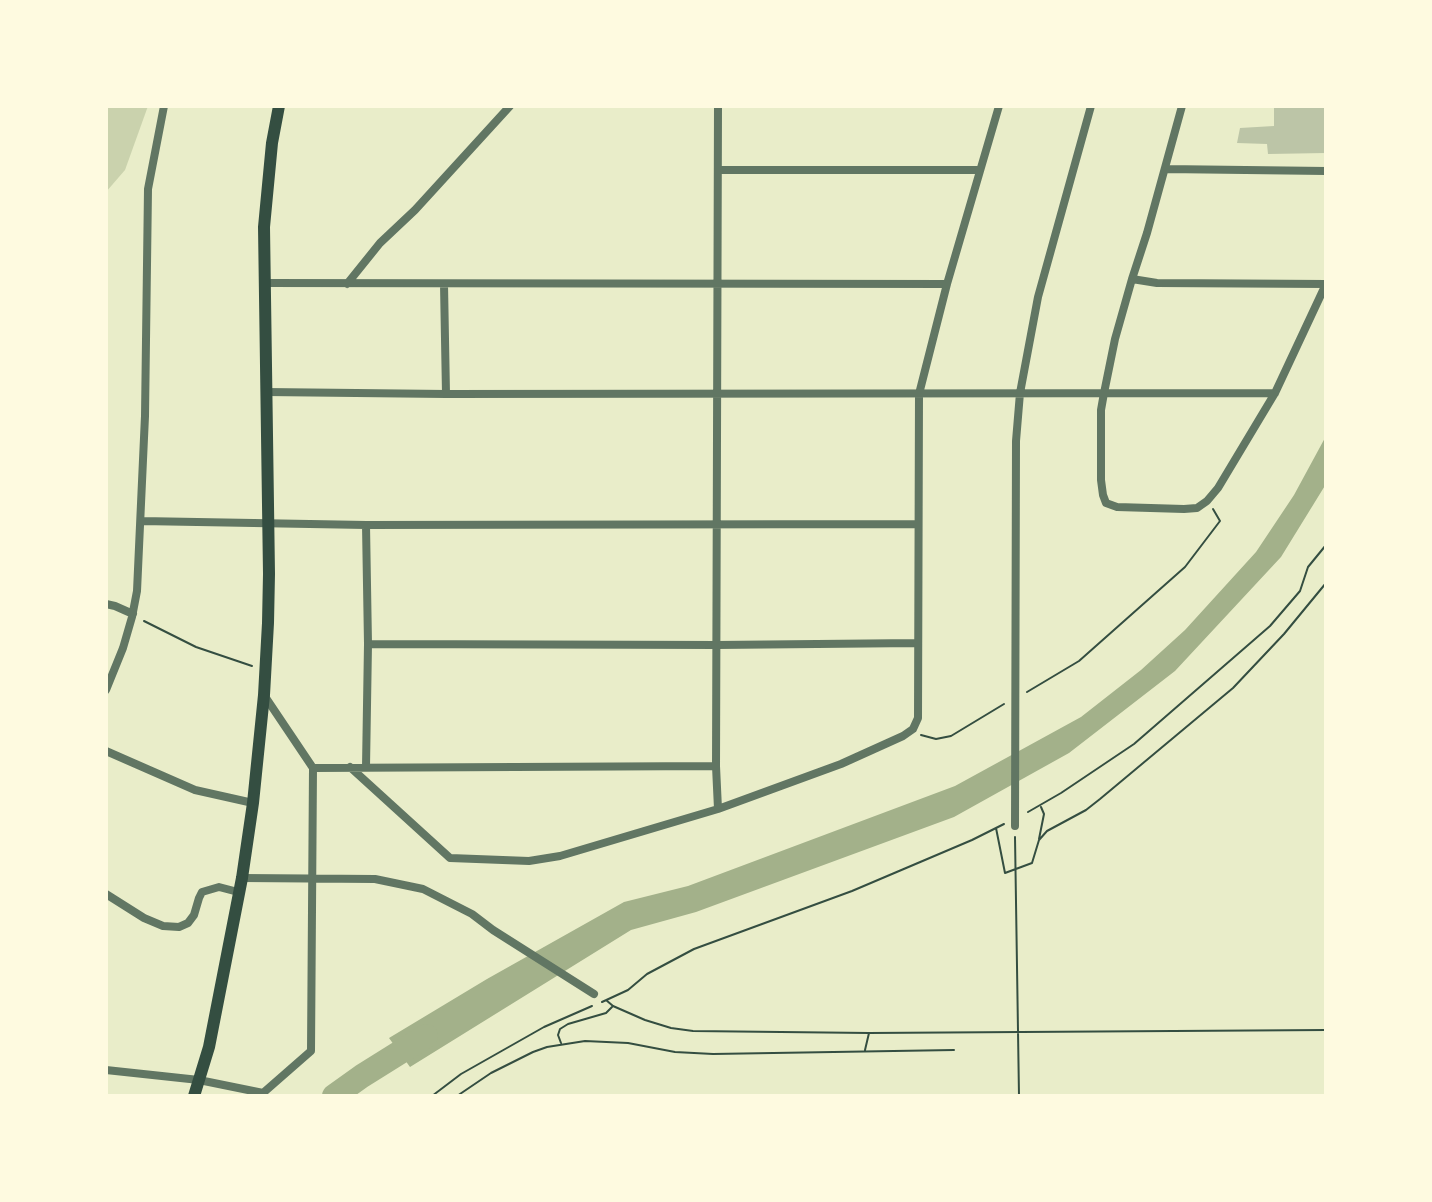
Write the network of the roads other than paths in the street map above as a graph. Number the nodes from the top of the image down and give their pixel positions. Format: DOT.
graph roads {
  1 [pos="164,106"];
  2 [pos="279,106"];
  3 [pos="510,106"];
  4 [pos="718,106"];
  5 [pos="999,106"];
  6 [pos="1091,106"];
  7 [pos="1182,106"];
  8 [pos="1165,169"];
  9 [pos="719,170"];
  10 [pos="980,170"];
  11 [pos="1326,171"];
  12 [pos="1132,279"];
  13 [pos="265,283"];
  14 [pos="717,283"];
  15 [pos="347,284"];
  16 [pos="444,284"];
  17 [pos="947,284"];
  18 [pos="1326,284"];
  19 [pos="266,392"];
  20 [pos="717,392"];
  21 [pos="1020,393"];
  22 [pos="1104,393"];
  23 [pos="1275,393"];
  24 [pos="446,394"];
  25 [pos="919,394"];
  26 [pos="141,521"];
  27 [pos="717,523"];
  28 [pos="268,524"];
  29 [pos="918,524"];
  30 [pos="366,525"];
  31 [pos="106,604"];
  32 [pos="133,614"];
  33 [pos="917,643"];
  34 [pos="368,644"];
  35 [pos="717,645"];
  36 [pos="106,690"];
  37 [pos="264,695"];
  38 [pos="106,751"];
  39 [pos="716,766"];
  40 [pos="350,767"];
  41 [pos="366,767"];
  42 [pos="313,768"];
  43 [pos="253,803"];
  44 [pos="718,809"];
  45 [pos="1012,824"];
  46 [pos="242,878"];
  47 [pos="313,879"];
  48 [pos="238,892"];
  49 [pos="106,894"];
  50 [pos="594,994"];
  51 [pos="106,1070"];
  52 [pos="199,1080"];
  53 [pos="194,1096"];
  1 -- 26 [label="street"];
  2 -- 13 [label="main road"];
  3 -- 15 [label="street"];
  4 -- 9 [label="street"];
  5 -- 10 [label="street"];
  6 -- 21 [label="street"];
  7 -- 8 [label="street"];
  8 -- 11 [label="street"];
  8 -- 12 [label="street"];
  9 -- 10 [label="street"];
  9 -- 14 [label="street"];
  10 -- 17 [label="street"];
  12 -- 18 [label="street"];
  12 -- 22 [label="street"];
  13 -- 15 [label="street"];
  13 -- 19 [label="main road"];
  14 -- 16 [label="street"];
  14 -- 17 [label="street"];
  14 -- 20 [label="street"];
  15 -- 16 [label="street"];
  16 -- 24 [label="street"];
  17 -- 25 [label="street"];
  18 -- 23 [label="street"];
  19 -- 24 [label="street"];
  19 -- 28 [label="main road"];
  20 -- 24 [label="street"];
  20 -- 25 [label="street"];
  20 -- 27 [label="street"];
  21 -- 22 [label="street"];
  21 -- 25 [label="street"];
  21 -- 45 [label="street"];
  22 -- 23 [label="street"];
  22 -- 23 [label="street"];
  25 -- 29 [label="street"];
  26 -- 28 [label="street"];
  26 -- 32 [label="street"];
  27 -- 29 [label="street"];
  27 -- 30 [label="street"];
  27 -- 35 [label="street"];
  28 -- 30 [label="street"];
  28 -- 37 [label="main road"];
  29 -- 33 [label="street"];
  30 -- 34 [label="street"];
  31 -- 32 [label="street"];
  32 -- 36 [label="street"];
  33 -- 35 [label="street"];
  33 -- 44 [label="street"];
  34 -- 35 [label="street"];
  34 -- 41 [label="street"];
  35 -- 39 [label="street"];
  37 -- 42 [label="street"];
  37 -- 43 [label="main road"];
  38 -- 43 [label="street"];
  39 -- 41 [label="street"];
  39 -- 44 [label="street"];
  40 -- 41 [label="street"];
  40 -- 42 [label="street"];
  40 -- 44 [label="street"];
  42 -- 47 [label="street"];
  43 -- 46 [label="main road"];
  46 -- 47 [label="street"];
  46 -- 48 [label="main road"];
  47 -- 50 [label="street"];
  47 -- 52 [label="street"];
  48 -- 49 [label="street"];
  48 -- 52 [label="main road"];
  51 -- 52 [label="street"];
  52 -- 53 [label="main road"];
}
